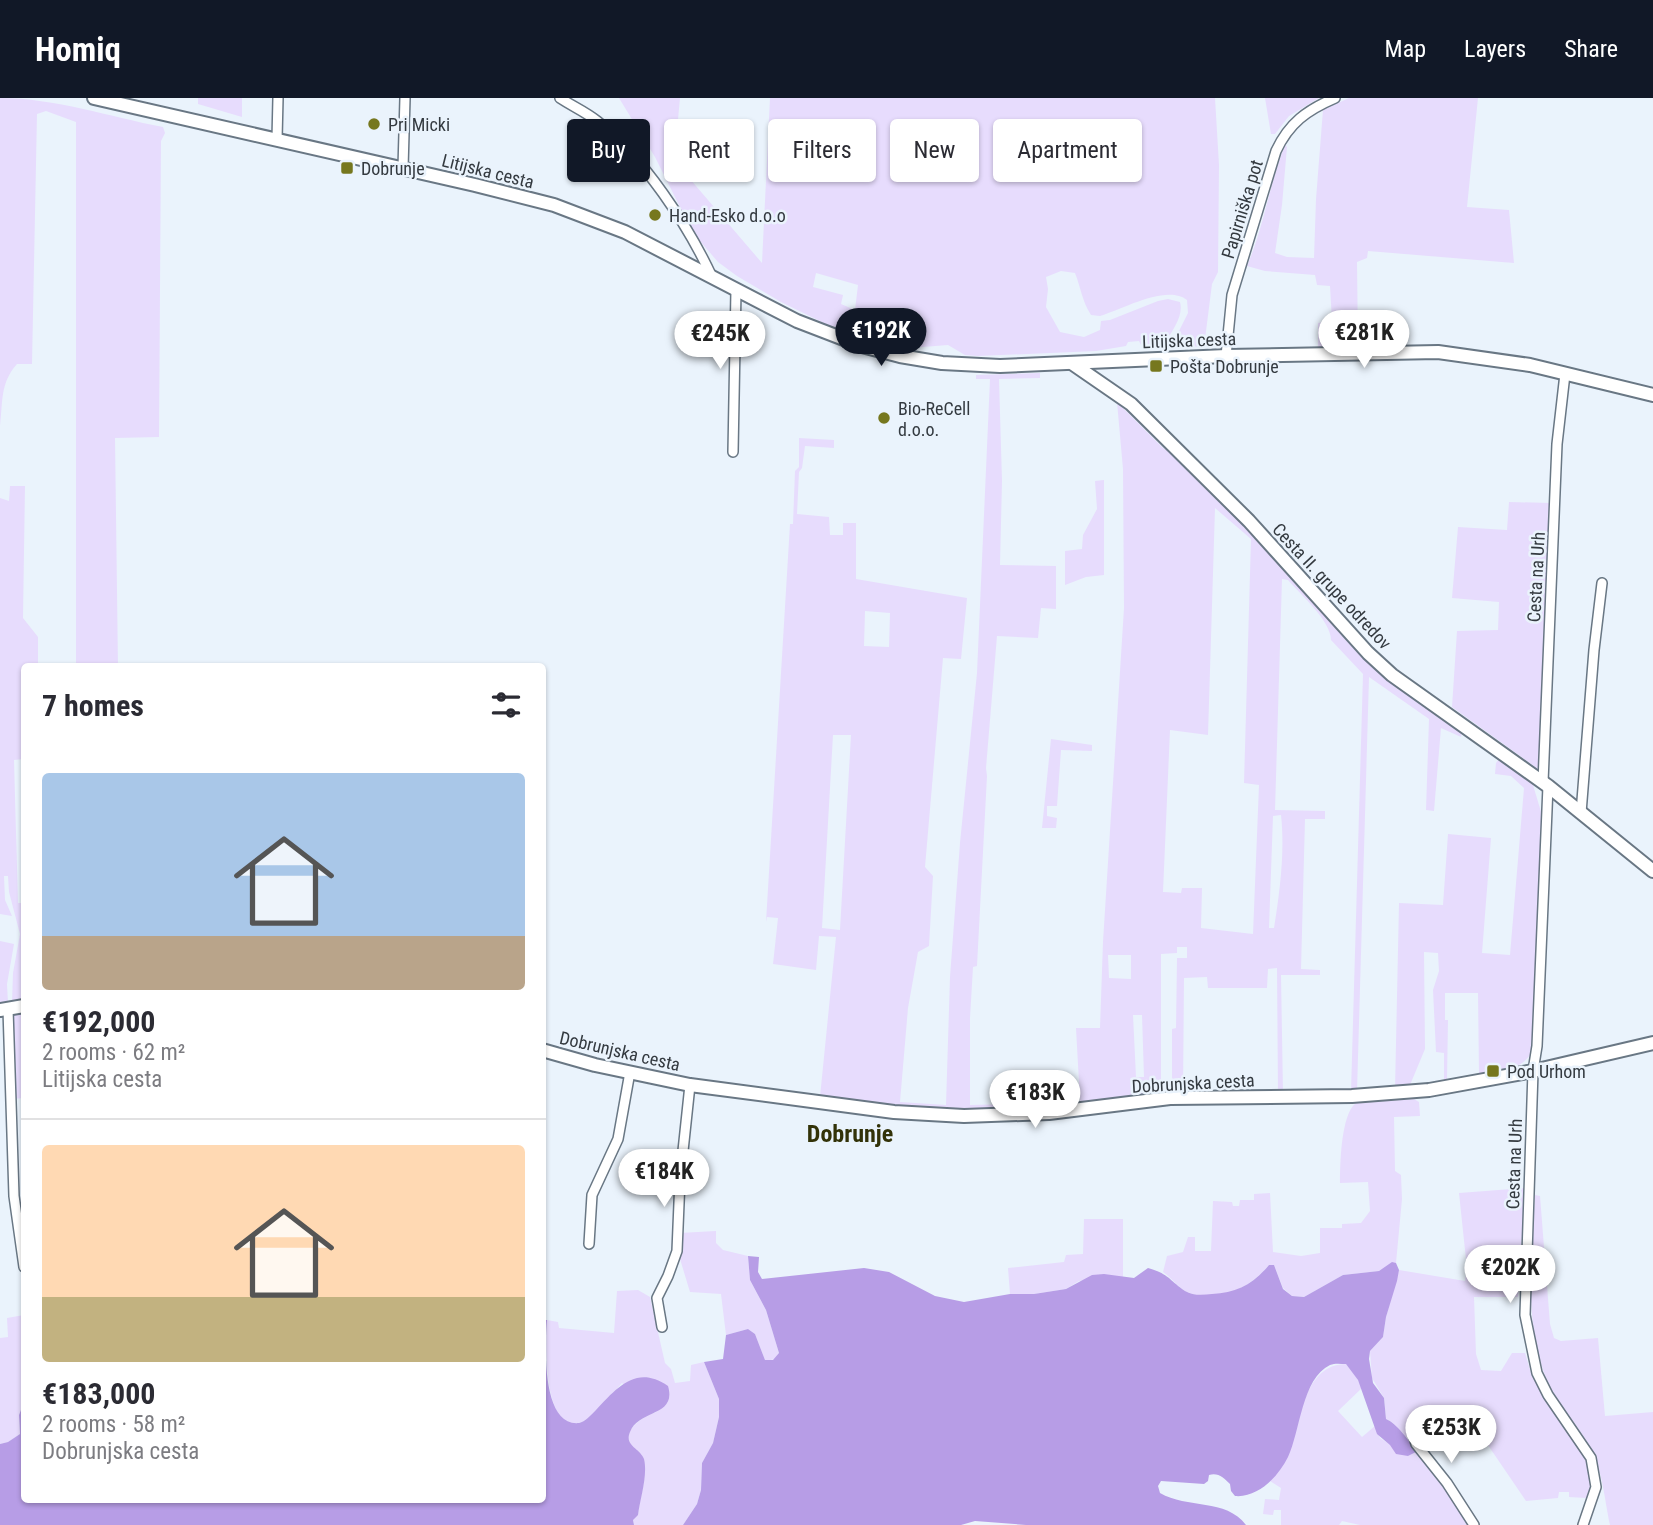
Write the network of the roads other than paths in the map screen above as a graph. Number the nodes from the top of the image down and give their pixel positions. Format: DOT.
graph roads {
  1 [pos="94,98"];
  2 [pos="278,98"];
  3 [pos="405,98"];
  4 [pos="560,98"];
  5 [pos="1335,98"];
  6 [pos="277,139"];
  7 [pos="403,168"];
  8 [pos="712,277"];
  9 [pos="736,290"];
  10 [pos="1226,356"];
  11 [pos="1073,364"];
  12 [pos="1565,374"];
  13 [pos="1653,395"];
  14 [pos="733,452"];
  15 [pos="1602,583"];
  16 [pos="1545,784"];
  17 [pos="1581,813"];
  18 [pos="1653,869"];
  19 [pos="4,1009"];
  20 [pos="1653,1043"];
  21 [pos="546,1051"];
  22 [pos="1533,1071"];
  23 [pos="630,1072"];
  24 [pos="690,1085"];
  25 [pos="589,1244"];
  26 [pos="21,1246"];
  27 [pos="662,1327"];
  28 [pos="1461,1435"];
  29 [pos="1474,1525"];
  30 [pos="1583,1525"];
  1 -- 6 [label="street, Litijska cesta"];
  2 -- 6 [label="street"];
  3 -- 7 [label="street"];
  4 -- 8 [label="street"];
  5 -- 10 [label="street, Papirniška pot"];
  6 -- 7 [label="street, Litijska cesta"];
  7 -- 8 [label="street, Litijska cesta"];
  8 -- 9 [label="street, Litijska cesta"];
  9 -- 11 [label="street, Litijska cesta"];
  9 -- 14 [label="street"];
  10 -- 11 [label="street, Litijska cesta"];
  10 -- 12 [label="street, Litijska cesta"];
  11 -- 16 [label="street, Cesta II. grupe odredov"];
  12 -- 13 [label="street, Litijska cesta"];
  12 -- 16 [label="street, Cesta na Urh"];
  15 -- 17 [label="street"];
  16 -- 17 [label="street, Cesta II. grupe odredov"];
  16 -- 22 [label="street, Cesta na Urh"];
  17 -- 18 [label="street, Cesta II. grupe odredov"];
  19 -- 26 [label="street"];
  20 -- 22 [label="street, Dobrunjska cesta"];
  21 -- 23 [label="street, Dobrunjska cesta"];
  22 -- 24 [label="street, Dobrunjska cesta"];
  22 -- 30 [label="street, Cesta na Urh"];
  23 -- 24 [label="street, Dobrunjska cesta"];
  23 -- 25 [label="street"];
  24 -- 27 [label="street, Dobrunjska cesta"];
  28 -- 29 [label="street"];
}
